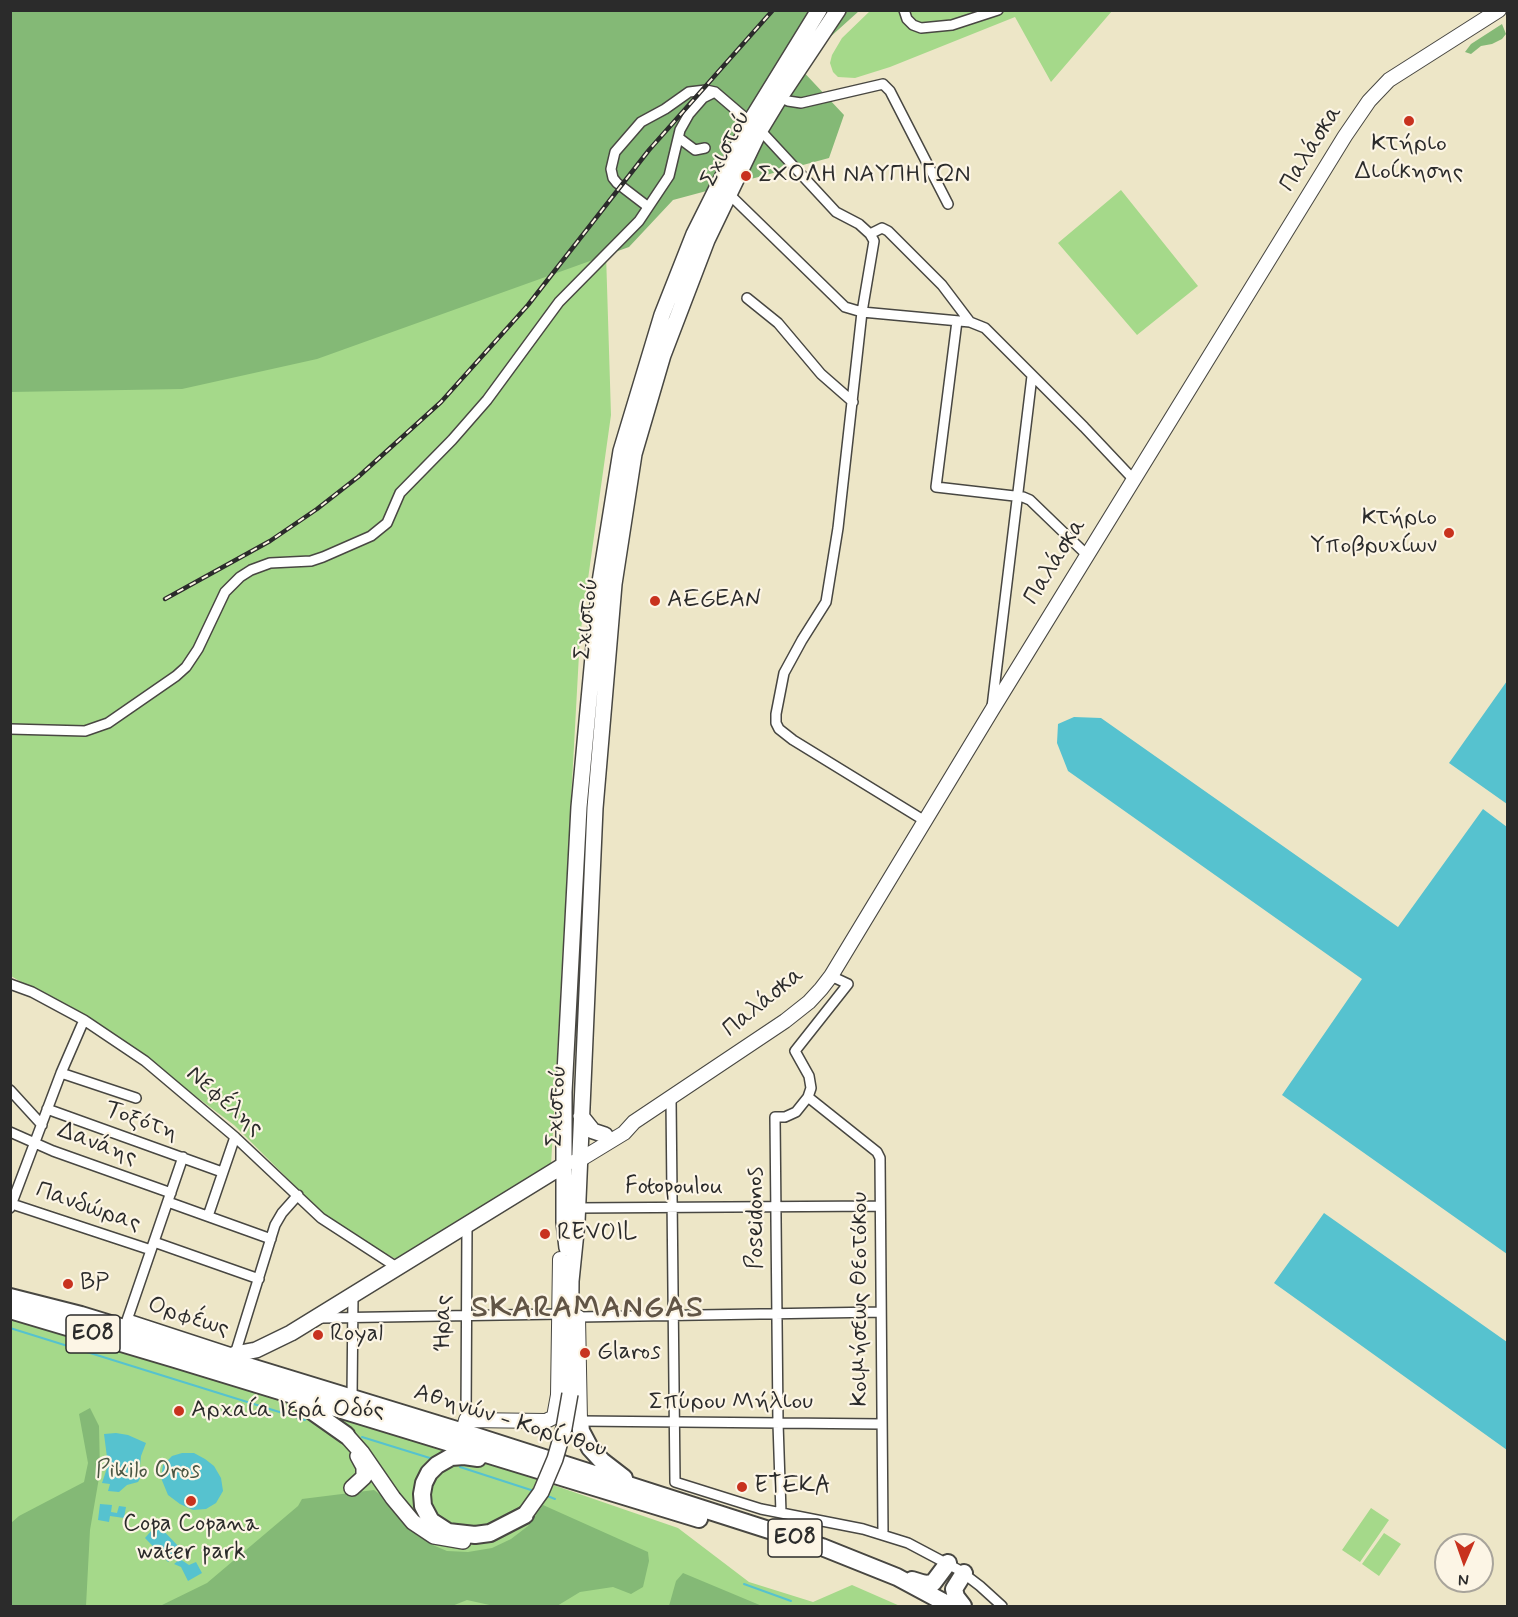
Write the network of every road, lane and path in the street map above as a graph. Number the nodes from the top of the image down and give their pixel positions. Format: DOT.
graph roads {
  1 [pos="819,10"];
  2 [pos="838,10"];
  3 [pos="904,10"];
  4 [pos="998,10"];
  5 [pos="1499,10"];
  6 [pos="715,92"];
  7 [pos="774,95"];
  8 [pos="755,126"];
  9 [pos="680,138"];
  10 [pos="705,148"];
  11 [pos="729,194"];
  12 [pos="948,204"];
  13 [pos="647,206"];
  14 [pos="870,234"];
  15 [pos="747,298"];
  16 [pos="862,312"];
  17 [pos="957,321"];
  18 [pos="970,322"];
  19 [pos="1032,376"];
  20 [pos="853,402"];
  21 [pos="1134,480"];
  22 [pos="1017,497"];
  23 [pos="1087,555"];
  24 [pos="992,710"];
  25 [pos="10,729"];
  26 [pos="925,821"];
  27 [pos="831,976"];
  28 [pos="10,984"];
  29 [pos="84,1020"];
  30 [pos="61,1073"];
  31 [pos="10,1090"];
  32 [pos="808,1097"];
  33 [pos="136,1098"];
  34 [pos="671,1099"];
  35 [pos="47,1108"];
  36 [pos="581,1116"];
  37 [pos="634,1122"];
  38 [pos="42,1125"];
  39 [pos="10,1132"];
  40 [pos="605,1135"];
  41 [pos="235,1137"];
  42 [pos="35,1142"];
  43 [pos="183,1157"];
  44 [pos="574,1159"];
  45 [pos="222,1172"];
  46 [pos="10,1176"];
  47 [pos="21,1181"];
  48 [pos="533,1184"];
  49 [pos="298,1195"];
  50 [pos="564,1197"];
  51 [pos="169,1198"];
  52 [pos="11,1206"];
  53 [pos="880,1206"];
  54 [pos="776,1207"];
  55 [pos="671,1208"];
  56 [pos="208,1216"];
  57 [pos="573,1217"];
  58 [pos="467,1225"];
  59 [pos="271,1239"];
  60 [pos="153,1246"];
  61 [pos="560,1259"];
  62 [pos="398,1268"];
  63 [pos="259,1278"];
  64 [pos="353,1296"];
  65 [pos="10,1297"];
  66 [pos="10,1310"];
  67 [pos="881,1312"];
  68 [pos="560,1314"];
  69 [pos="777,1314"];
  70 [pos="467,1315"];
  71 [pos="353,1316"];
  72 [pos="672,1316"];
  73 [pos="578,1317"];
  74 [pos="316,1318"];
  75 [pos="126,1324"];
  76 [pos="169,1342"];
  77 [pos="235,1354"];
  78 [pos="286,1393"];
  79 [pos="352,1398"];
  80 [pos="580,1421"];
  81 [pos="673,1422"];
  82 [pos="778,1423"];
  83 [pos="882,1424"];
  84 [pos="465,1426"];
  85 [pos="346,1435"];
  86 [pos="523,1465"];
  87 [pos="633,1486"];
  88 [pos="393,1498"];
  89 [pos="526,1514"];
  90 [pos="781,1514"];
  91 [pos="883,1534"];
  92 [pos="948,1563"];
  93 [pos="964,1573"];
  94 [pos="897,1577"];
  95 [pos="929,1606"];
  96 [pos="951,1606"];
  97 [pos="963,1606"];
  98 [pos="1002,1606"];
  1 -- 7 [label="main road, Σχιστού"];
  2 -- 7 [label="main road, Σχιστού"];
  3 -- 4 [label="street"];
  5 -- 21 [label="street, Παλάσκα"];
  6 -- 8 [label="street"];
  6 -- 9 [label="street"];
  6 -- 13 [label="street"];
  7 -- 8 [label="main road, Σχιστού"];
  7 -- 12 [label="street"];
  8 -- 11 [label="main road, Σχιστού"];
  8 -- 14 [label="street"];
  8 -- 44 [label="main road, Σχιστού"];
  9 -- 10 [label="street"];
  9 -- 13 [label="street"];
  11 -- 16 [label="street"];
  11 -- 36 [label="main road, Σχιστού"];
  13 -- 25 [label="street"];
  14 -- 16 [label="street"];
  14 -- 18 [label="street"];
  15 -- 20 [label="street"];
  16 -- 17 [label="street"];
  16 -- 20 [label="street"];
  17 -- 18 [label="street"];
  17 -- 22 [label="street"];
  18 -- 19 [label="street"];
  19 -- 21 [label="street"];
  19 -- 22 [label="street"];
  20 -- 26 [label="street"];
  21 -- 23 [label="street, Παλάσκα"];
  22 -- 23 [label="street"];
  22 -- 24 [label="street"];
  23 -- 24 [label="street, Παλάσκα"];
  24 -- 26 [label="street, Παλάσκα"];
  26 -- 27 [label="street, Παλάσκα"];
  27 -- 32 [label="street"];
  27 -- 34 [label="street, Παλάσκα"];
  28 -- 29 [label="street, Νεφέλης"];
  29 -- 30 [label="street"];
  29 -- 41 [label="street, Νεφέλης"];
  30 -- 33 [label="street"];
  30 -- 35 [label="street"];
  31 -- 38 [label="street"];
  32 -- 53 [label="street, Κοιμήσεως Θεοτόκου"];
  32 -- 54 [label="street, Poseidonos"];
  34 -- 37 [label="street, Παλάσκα"];
  34 -- 55 [label="street"];
  35 -- 38 [label="street"];
  35 -- 43 [label="street, Τοξότη"];
  36 -- 40 [label="main road"];
  36 -- 44 [label="main road, Σχιστού"];
  37 -- 40 [label="street, Παλάσκα"];
  37 -- 44 [label="street, Παλάσκα"];
  38 -- 42 [label="street"];
  39 -- 42 [label="street, Δανάης"];
  40 -- 44 [label="street, Παλάσκα"];
  41 -- 45 [label="street"];
  41 -- 49 [label="street, Νεφέλης"];
  42 -- 47 [label="street"];
  42 -- 51 [label="street, Δανάης"];
  43 -- 45 [label="street, Τοξότη"];
  43 -- 51 [label="street"];
  44 -- 48 [label="main road"];
  44 -- 50 [label="main road, Σχιστού"];
  44 -- 57 [label="main road, Σχιστού"];
  45 -- 56 [label="street"];
  46 -- 47 [label="street"];
  47 -- 52 [label="street"];
  48 -- 50 [label="main road"];
  48 -- 58 [label="main road"];
  49 -- 59 [label="street"];
  49 -- 62 [label="street, Νεφέλης"];
  50 -- 57 [label="main road, Σχιστού"];
  51 -- 56 [label="street, Δανάης"];
  51 -- 60 [label="street"];
  52 -- 60 [label="street, Πανδώρας"];
  53 -- 54 [label="street, Fotopoulou"];
  53 -- 67 [label="street, Κοιμήσεως Θεοτόκου"];
  54 -- 55 [label="street, Fotopoulou"];
  54 -- 69 [label="street, Poseidonos"];
  55 -- 57 [label="street, Fotopoulou"];
  55 -- 72 [label="street"];
  56 -- 59 [label="street, Δανάης"];
  57 -- 61 [label="main road"];
  57 -- 73 [label="main road"];
  57 -- 89 [label="main road, Σχιστού, bridge"];
  58 -- 62 [label="main road"];
  58 -- 70 [label="street, Ήρας"];
  59 -- 63 [label="street"];
  60 -- 63 [label="street, Πανδώρας"];
  60 -- 75 [label="street"];
  61 -- 68 [label="street"];
  62 -- 64 [label="main road"];
  63 -- 77 [label="street"];
  64 -- 71 [label="street"];
  64 -- 74 [label="main road"];
  65 -- 75 [label="highway, Αθηνών - Κορίνθου / ΕΟ8"];
  66 -- 78 [label="highway, Αθηνών - Κορίνθου / ΕΟ8"];
  67 -- 69 [label="street"];
  67 -- 83 [label="street, Κοιμήσεως Θεοτόκου"];
  68 -- 70 [label="street"];
  68 -- 84 [label="street"];
  69 -- 72 [label="street"];
  69 -- 82 [label="street, Poseidonos"];
  70 -- 71 [label="street"];
  70 -- 84 [label="street, Ήρας"];
  71 -- 74 [label="street"];
  71 -- 79 [label="street"];
  72 -- 73 [label="street"];
  72 -- 81 [label="street"];
  73 -- 80 [label="street"];
  74 -- 77 [label="main road"];
  75 -- 76 [label="highway, Αθηνών - Κορίνθου / ΕΟ8"];
  75 -- 77 [label="street, Ορφέως"];
  76 -- 77 [label="highway"];
  76 -- 79 [label="highway, Αθηνών - Κορίνθου / ΕΟ8"];
  78 -- 85 [label="highway"];
  78 -- 86 [label="highway, Αθηνών - Κορίνθου / ΕΟ8"];
  79 -- 84 [label="highway, Αθηνών - Κορίνθου / ΕΟ8"];
  80 -- 81 [label="street, Σπύρου Μήλιου"];
  80 -- 87 [label="highway"];
  81 -- 82 [label="street, Σπύρου Μήλιου"];
  81 -- 90 [label="street"];
  82 -- 83 [label="street, Σπύρου Μήλιου"];
  82 -- 90 [label="street, Poseidonos"];
  83 -- 91 [label="street, Κοιμήσεως Θεοτόκου"];
  84 -- 87 [label="highway, Αθηνών - Κορίνθου / ΕΟ8"];
  85 -- 88 [label="main road, Σχιστού"];
  85 -- 88 [label="main road"];
  86 -- 89 [label="highway"];
  86 -- 95 [label="highway, Αθηνών - Κορίνθου / ΕΟ8"];
  87 -- 94 [label="highway, Αθηνών - Κορίνθου / ΕΟ8"];
  88 -- 89 [label="main road, Σχιστού"];
  90 -- 91 [label="street"];
  91 -- 92 [label="street"];
  92 -- 93 [label="street"];
  92 -- 94 [label="highway"];
  93 -- 97 [label="highway"];
  93 -- 98 [label="street"];
  94 -- 96 [label="highway, Αθηνών - Κορίνθου / ΕΟ8"];
}
